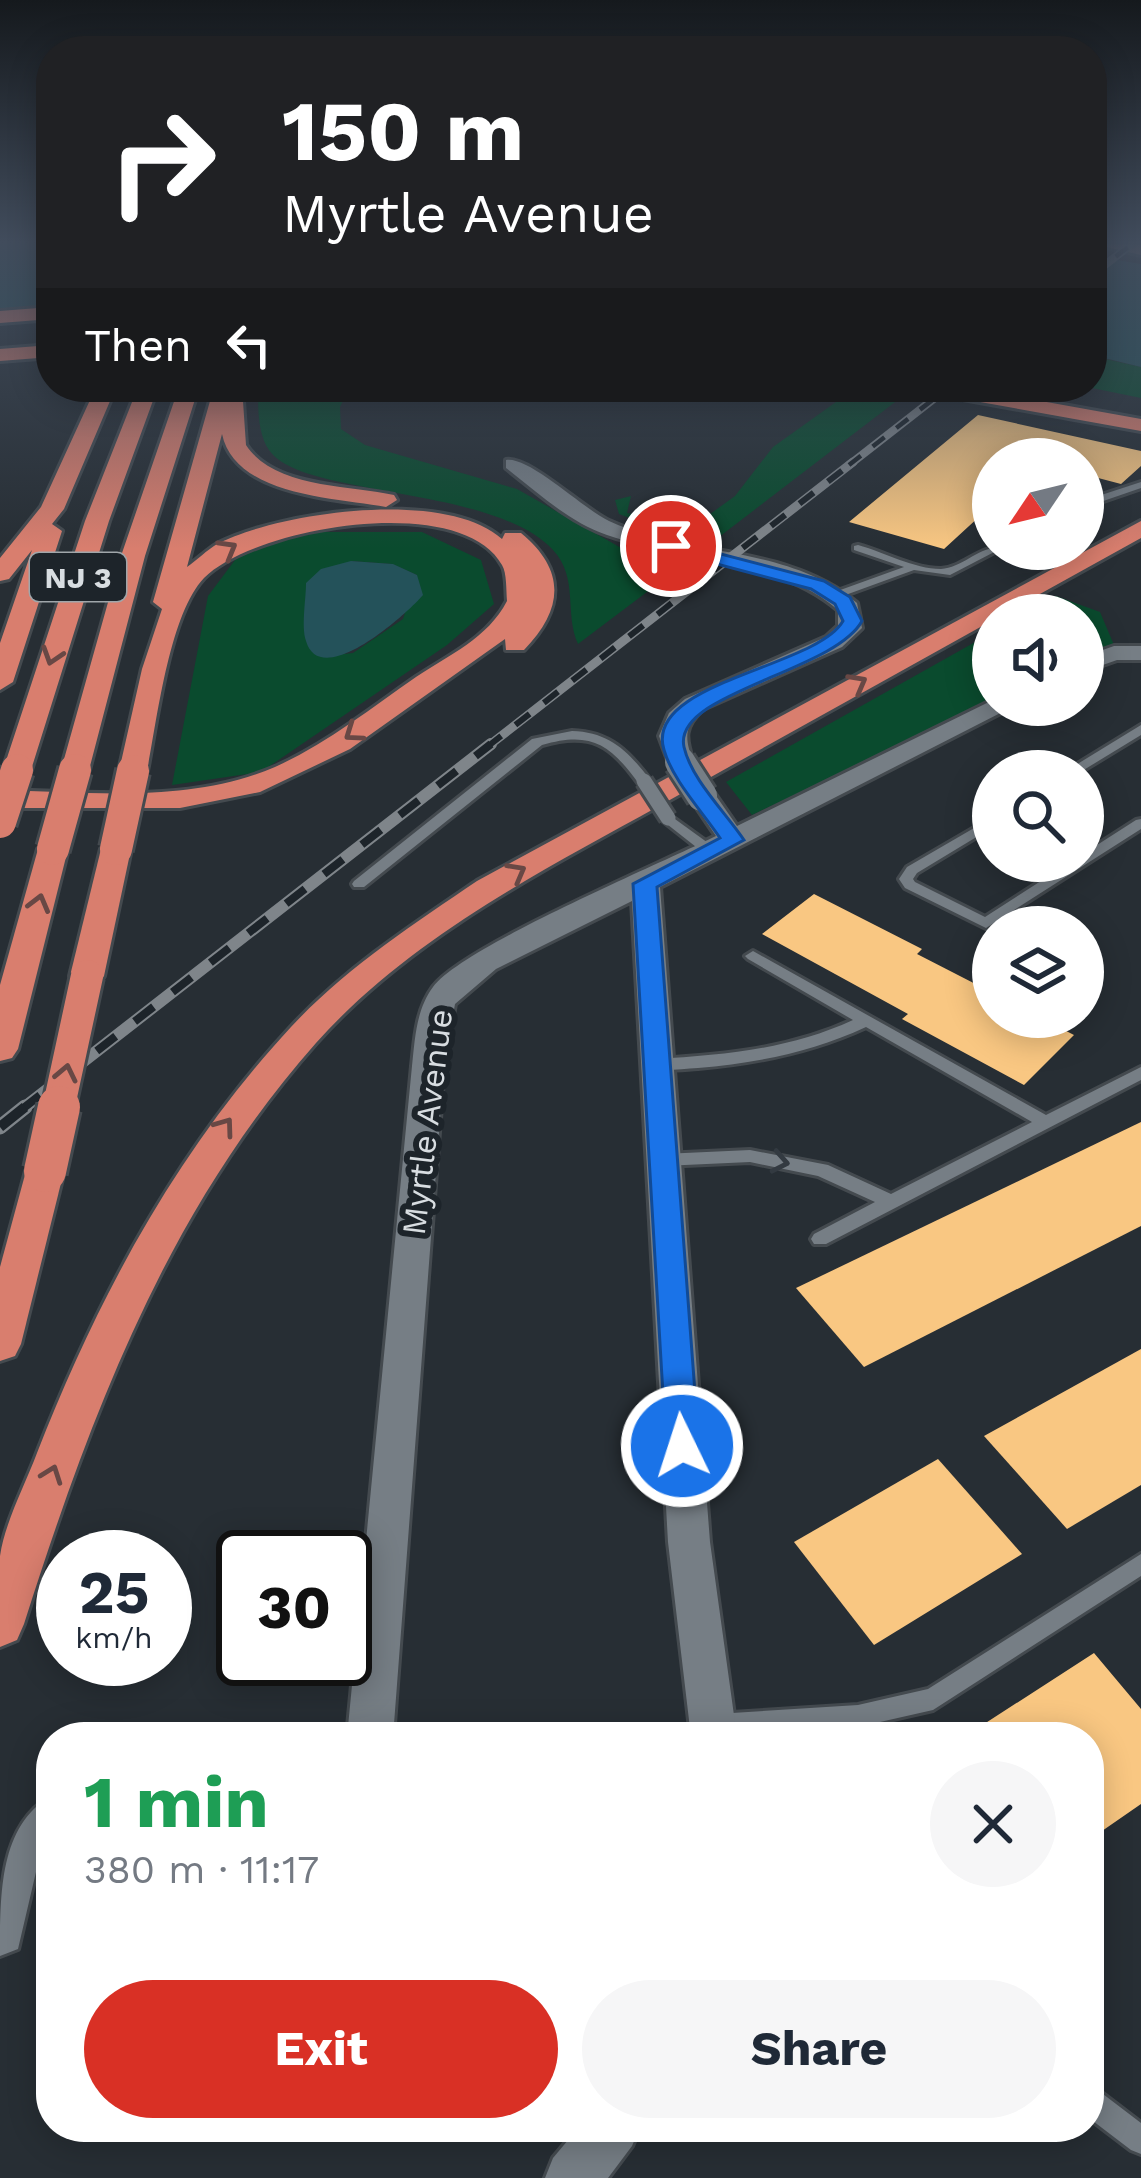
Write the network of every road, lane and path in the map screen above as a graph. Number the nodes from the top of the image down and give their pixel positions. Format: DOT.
graph roads {
  1 [pos="36,350"];
  2 [pos="0,352"];
  3 [pos="1107,401"];
  4 [pos="99,402"];
  5 [pos="142,402"];
  6 [pos="184,402"];
  7 [pos="225,402"];
  8 [pos="231,402"];
  9 [pos="1013,402"];
  10 [pos="1141,408"];
  11 [pos="1141,425"];
  12 [pos="513,464"];
  13 [pos="65,481"];
  14 [pos="1141,485"];
  15 [pos="1104,498"];
  16 [pos="1141,528"];
  17 [pos="858,548"];
  18 [pos="972,560"];
  19 [pos="914,567"];
  20 [pos="0,574"];
  21 [pos="836,595"];
  22 [pos="1141,653"];
  23 [pos="1104,657"];
  24 [pos="0,682"];
  25 [pos="154,682"];
  26 [pos="972,721"];
  27 [pos="1141,729"];
  28 [pos="1104,752"];
  29 [pos="0,799"];
  30 [pos="0,818"];
  31 [pos="1141,823"];
  32 [pos="972,833"];
  33 [pos="722,846"];
  34 [pos="1104,847"];
  35 [pos="1050,882"];
  36 [pos="359,884"];
  37 [pos="645,884"];
  38 [pos="753,956"];
  39 [pos="867,1021"];
  40 [pos="2,1043"];
  41 [pos="656,1065"];
  42 [pos="1141,1073"];
  43 [pos="1046,1122"];
  44 [pos="663,1160"];
  45 [pos="891,1202"];
  46 [pos="820,1239"];
  47 [pos="0,1344"];
  48 [pos="1141,1564"];
  49 [pos="0,1624"];
  50 [pos="371,1722"];
  51 [pos="713,1722"];
  52 [pos="800,1722"];
  53 [pos="36,1833"];
  54 [pos="0,1931"];
  55 [pos="1104,2112"];
  56 [pos="1141,2140"];
  57 [pos="601,2142"];
  58 [pos="573,2178"];
  1 -- 2 [label="highway"];
  3 -- 10 [label="highway"];
  4 -- 13 [label="highway"];
  5 -- 30 [label="highway, NJ 3, one-way, bridge"];
  40 -- 6 [label="highway, NJ 3, one-way, bridge"];
  7 -- 25 [label="highway"];
  8 -- 30 [label="highway"];
  9 -- 11 [label="highway"];
  12 -- 21 [label="street"];
  13 -- 20 [label="highway"];
  13 -- 24 [label="highway"];
  14 -- 15 [label="lane"];
  49 -- 16 [label="highway, one-way"];
  17 -- 19 [label="lane"];
  18 -- 19 [label="lane"];
  19 -- 21 [label="lane"];
  21 -- 33 [label="street, bridge"];
  22 -- 23 [label="street"];
  25 -- 29 [label="highway, one-way"];
  47 -- 25 [label="highway, one-way, bridge"];
  26 -- 33 [label="street, Myrtle Avenue"];
  27 -- 28 [label="lane"];
  31 -- 34 [label="lane"];
  32 -- 35 [label="lane"];
  33 -- 36 [label="lane, bridge"];
  33 -- 37 [label="street, Myrtle Avenue"];
  37 -- 41 [label="street"];
  37 -- 50 [label="street, Myrtle Avenue"];
  38 -- 39 [label="lane"];
  39 -- 41 [label="lane"];
  39 -- 43 [label="lane"];
  41 -- 44 [label="street"];
  42 -- 43 [label="lane"];
  43 -- 45 [label="lane"];
  44 -- 45 [label="lane, one-way"];
  44 -- 51 [label="street"];
  45 -- 46 [label="lane"];
  48 -- 52 [label="lane"];
  53 -- 54 [label="street"];
  55 -- 56 [label="lane"];
  57 -- 58 [label="street"];
}
